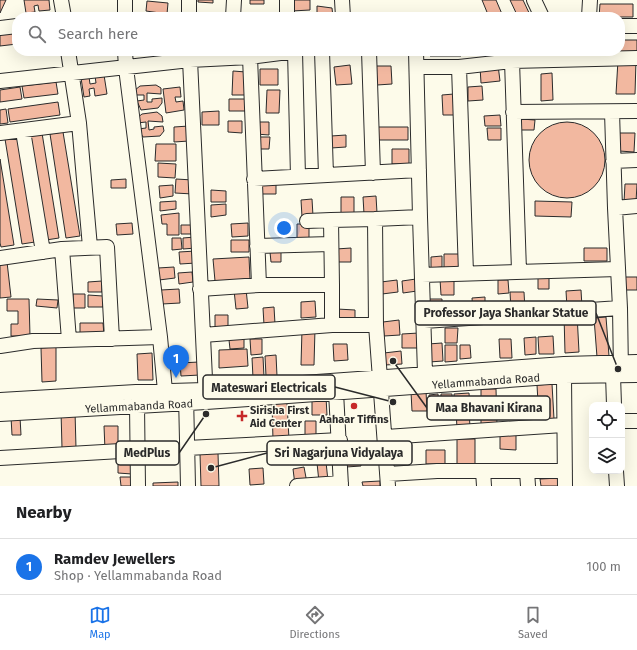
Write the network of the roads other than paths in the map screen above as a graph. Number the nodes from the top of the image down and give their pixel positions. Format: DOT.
graph roads {
  1 [pos="61,0"];
  2 [pos="125,0"];
  3 [pos="189,0"];
  4 [pos="234,0"];
  5 [pos="287,0"];
  6 [pos="342,0"];
  7 [pos="534,0"];
  8 [pos="590,0"];
  9 [pos="63,12"];
  10 [pos="125,12"];
  11 [pos="189,12"];
  12 [pos="233,12"];
  13 [pos="287,12"];
  14 [pos="343,12"];
  15 [pos="540,12"];
  16 [pos="589,12"];
  17 [pos="625,26"];
  18 [pos="637,26"];
  19 [pos="12,27"];
  20 [pos="0,28"];
  21 [pos="69,56"];
  22 [pos="125,56"];
  23 [pos="190,56"];
  24 [pos="244,56"];
  25 [pos="256,56"];
  26 [pos="295,56"];
  27 [pos="322,56"];
  28 [pos="369,56"];
  29 [pos="416,56"];
  30 [pos="250,57"];
  31 [pos="637,58"];
  32 [pos="512,62"];
  33 [pos="459,66"];
  34 [pos="417,67"];
  35 [pos="126,68"];
  36 [pos="71,72"];
  37 [pos="0,81"];
  38 [pos="637,111"];
  39 [pos="513,112"];
  40 [pos="612,112"];
  41 [pos="79,123"];
  42 [pos="23,131"];
  43 [pos="0,133"];
  44 [pos="637,160"];
  45 [pos="613,161"];
  46 [pos="419,170"];
  47 [pos="373,173"];
  48 [pos="326,175"];
  49 [pos="298,177"];
  50 [pos="254,179"];
  51 [pos="637,206"];
  52 [pos="615,208"];
  53 [pos="420,217"];
  54 [pos="374,219"];
  55 [pos="331,220"];
  56 [pos="306,221"];
  57 [pos="331,244"];
  58 [pos="257,246"];
  59 [pos="90,247"];
  60 [pos="62,249"];
  61 [pos="43,252"];
  62 [pos="0,258"];
  63 [pos="618,269"];
  64 [pos="519,271"];
  65 [pos="466,273"];
  66 [pos="422,275"];
  67 [pos="259,285"];
  68 [pos="332,285"];
  69 [pos="200,289"];
  70 [pos="620,308"];
  71 [pos="424,321"];
  72 [pos="332,325"];
  73 [pos="376,326"];
  74 [pos="203,334"];
  75 [pos="160,337"];
  76 [pos="112,339"];
  77 [pos="69,340"];
  78 [pos="0,346"];
  79 [pos="637,362"];
  80 [pos="618,371"];
  81 [pos="425,373"];
  82 [pos="637,375"];
  83 [pos="564,376"];
  84 [pos="380,384"];
  85 [pos="165,391"];
  86 [pos="336,392"];
  87 [pos="206,396"];
  88 [pos="186,397"];
  89 [pos="0,400"];
  90 [pos="614,402"];
  91 [pos="137,405"];
  92 [pos="0,414"];
  93 [pos="625,421"];
  94 [pos="637,421"];
  95 [pos="563,425"];
  96 [pos="386,437"];
  97 [pos="340,440"];
  98 [pos="187,448"];
  99 [pos="138,450"];
  100 [pos="0,458"];
  101 [pos="483,471"];
  102 [pos="527,471"];
  103 [pos="565,471"];
  104 [pos="616,474"];
  105 [pos="388,480"];
  106 [pos="341,485"];
  107 [pos="138,486"];
  108 [pos="188,486"];
  109 [pos="297,486"];
  110 [pos="484,486"];
  111 [pos="528,486"];
  112 [pos="565,486"];
  113 [pos="617,486"];
  1 -- 9 [label="street"];
  2 -- 10 [label="street"];
  3 -- 11 [label="street"];
  4 -- 12 [label="street"];
  5 -- 13 [label="street"];
  6 -- 14 [label="street"];
  7 -- 15 [label="street"];
  8 -- 16 [label="street"];
  17 -- 18 [label="street"];
  19 -- 20 [label="street"];
  21 -- 36 [label="street"];
  22 -- 35 [label="street"];
  23 -- 35 [label="street"];
  23 -- 69 [label="street"];
  24 -- 30 [label="street"];
  25 -- 30 [label="street"];
  26 -- 49 [label="street"];
  27 -- 48 [label="street"];
  28 -- 47 [label="street"];
  29 -- 34 [label="street"];
  30 -- 50 [label="street"];
  31 -- 32 [label="street"];
  32 -- 33 [label="street"];
  32 -- 39 [label="street"];
  33 -- 34 [label="street"];
  33 -- 65 [label="street"];
  34 -- 46 [label="street"];
  35 -- 36 [label="street"];
  35 -- 75 [label="street"];
  36 -- 37 [label="street"];
  36 -- 41 [label="street"];
  38 -- 40 [label="street"];
  39 -- 40 [label="street"];
  39 -- 64 [label="street"];
  40 -- 45 [label="street"];
  41 -- 42 [label="street"];
  41 -- 59 [label="street"];
  42 -- 43 [label="street"];
  42 -- 61 [label="street"];
  44 -- 45 [label="street"];
  45 -- 52 [label="street"];
  46 -- 47 [label="street"];
  46 -- 53 [label="street"];
  47 -- 48 [label="street"];
  48 -- 49 [label="street"];
  49 -- 50 [label="street"];
  50 -- 58 [label="street"];
  51 -- 52 [label="street"];
  52 -- 63 [label="street"];
  53 -- 54 [label="street"];
  53 -- 66 [label="street"];
  54 -- 55 [label="street"];
  54 -- 73 [label="street"];
  55 -- 56 [label="street"];
  55 -- 57 [label="street"];
  57 -- 58 [label="street"];
  57 -- 68 [label="street"];
  58 -- 67 [label="street"];
  59 -- 60 [label="street"];
  59 -- 76 [label="street"];
  60 -- 61 [label="street"];
  60 -- 77 [label="street"];
  61 -- 62 [label="street"];
  63 -- 64 [label="street"];
  63 -- 70 [label="street"];
  64 -- 65 [label="street"];
  65 -- 66 [label="street"];
  66 -- 71 [label="street"];
  67 -- 68 [label="street"];
  67 -- 69 [label="street"];
  68 -- 72 [label="street"];
  69 -- 74 [label="street"];
  70 -- 71 [label="street"];
  70 -- 80 [label="street"];
  71 -- 81 [label="street"];
  72 -- 73 [label="street"];
  72 -- 74 [label="street"];
  73 -- 84 [label="street"];
  74 -- 87 [label="street"];
  75 -- 76 [label="street"];
  75 -- 85 [label="street"];
  76 -- 77 [label="street"];
  77 -- 78 [label="street"];
  79 -- 80 [label="street, Yellammabanda Road"];
  80 -- 81 [label="street, Yellammabanda Road"];
  80 -- 82 [label="street, Yellammabanda Road"];
  80 -- 83 [label="street, Yellammabanda Road"];
  80 -- 90 [label="street"];
  81 -- 84 [label="street, Yellammabanda Road"];
  83 -- 84 [label="street, Yellammabanda Road"];
  83 -- 95 [label="street"];
  84 -- 86 [label="street, Yellammabanda Road"];
  84 -- 87 [label="street, Yellammabanda Road"];
  84 -- 96 [label="street"];
  85 -- 88 [label="street, Yellammabanda Road"];
  85 -- 89 [label="street, Yellammabanda Road"];
  86 -- 87 [label="street, Yellammabanda Road"];
  86 -- 97 [label="street"];
  87 -- 88 [label="street, Yellammabanda Road"];
  88 -- 91 [label="street, Yellammabanda Road"];
  88 -- 98 [label="street"];
  91 -- 92 [label="street, Yellammabanda Road"];
  91 -- 99 [label="street"];
  93 -- 94 [label="street"];
  95 -- 96 [label="street"];
  95 -- 103 [label="street"];
  96 -- 105 [label="street"];
  97 -- 98 [label="street"];
  97 -- 106 [label="street"];
  98 -- 108 [label="street"];
  99 -- 100 [label="street"];
  99 -- 107 [label="street"];
  101 -- 102 [label="street"];
  101 -- 105 [label="street"];
  101 -- 110 [label="street"];
  102 -- 103 [label="street"];
  102 -- 111 [label="street"];
  103 -- 112 [label="street"];
  104 -- 113 [label="street"];
  106 -- 109 [label="street"];
}
